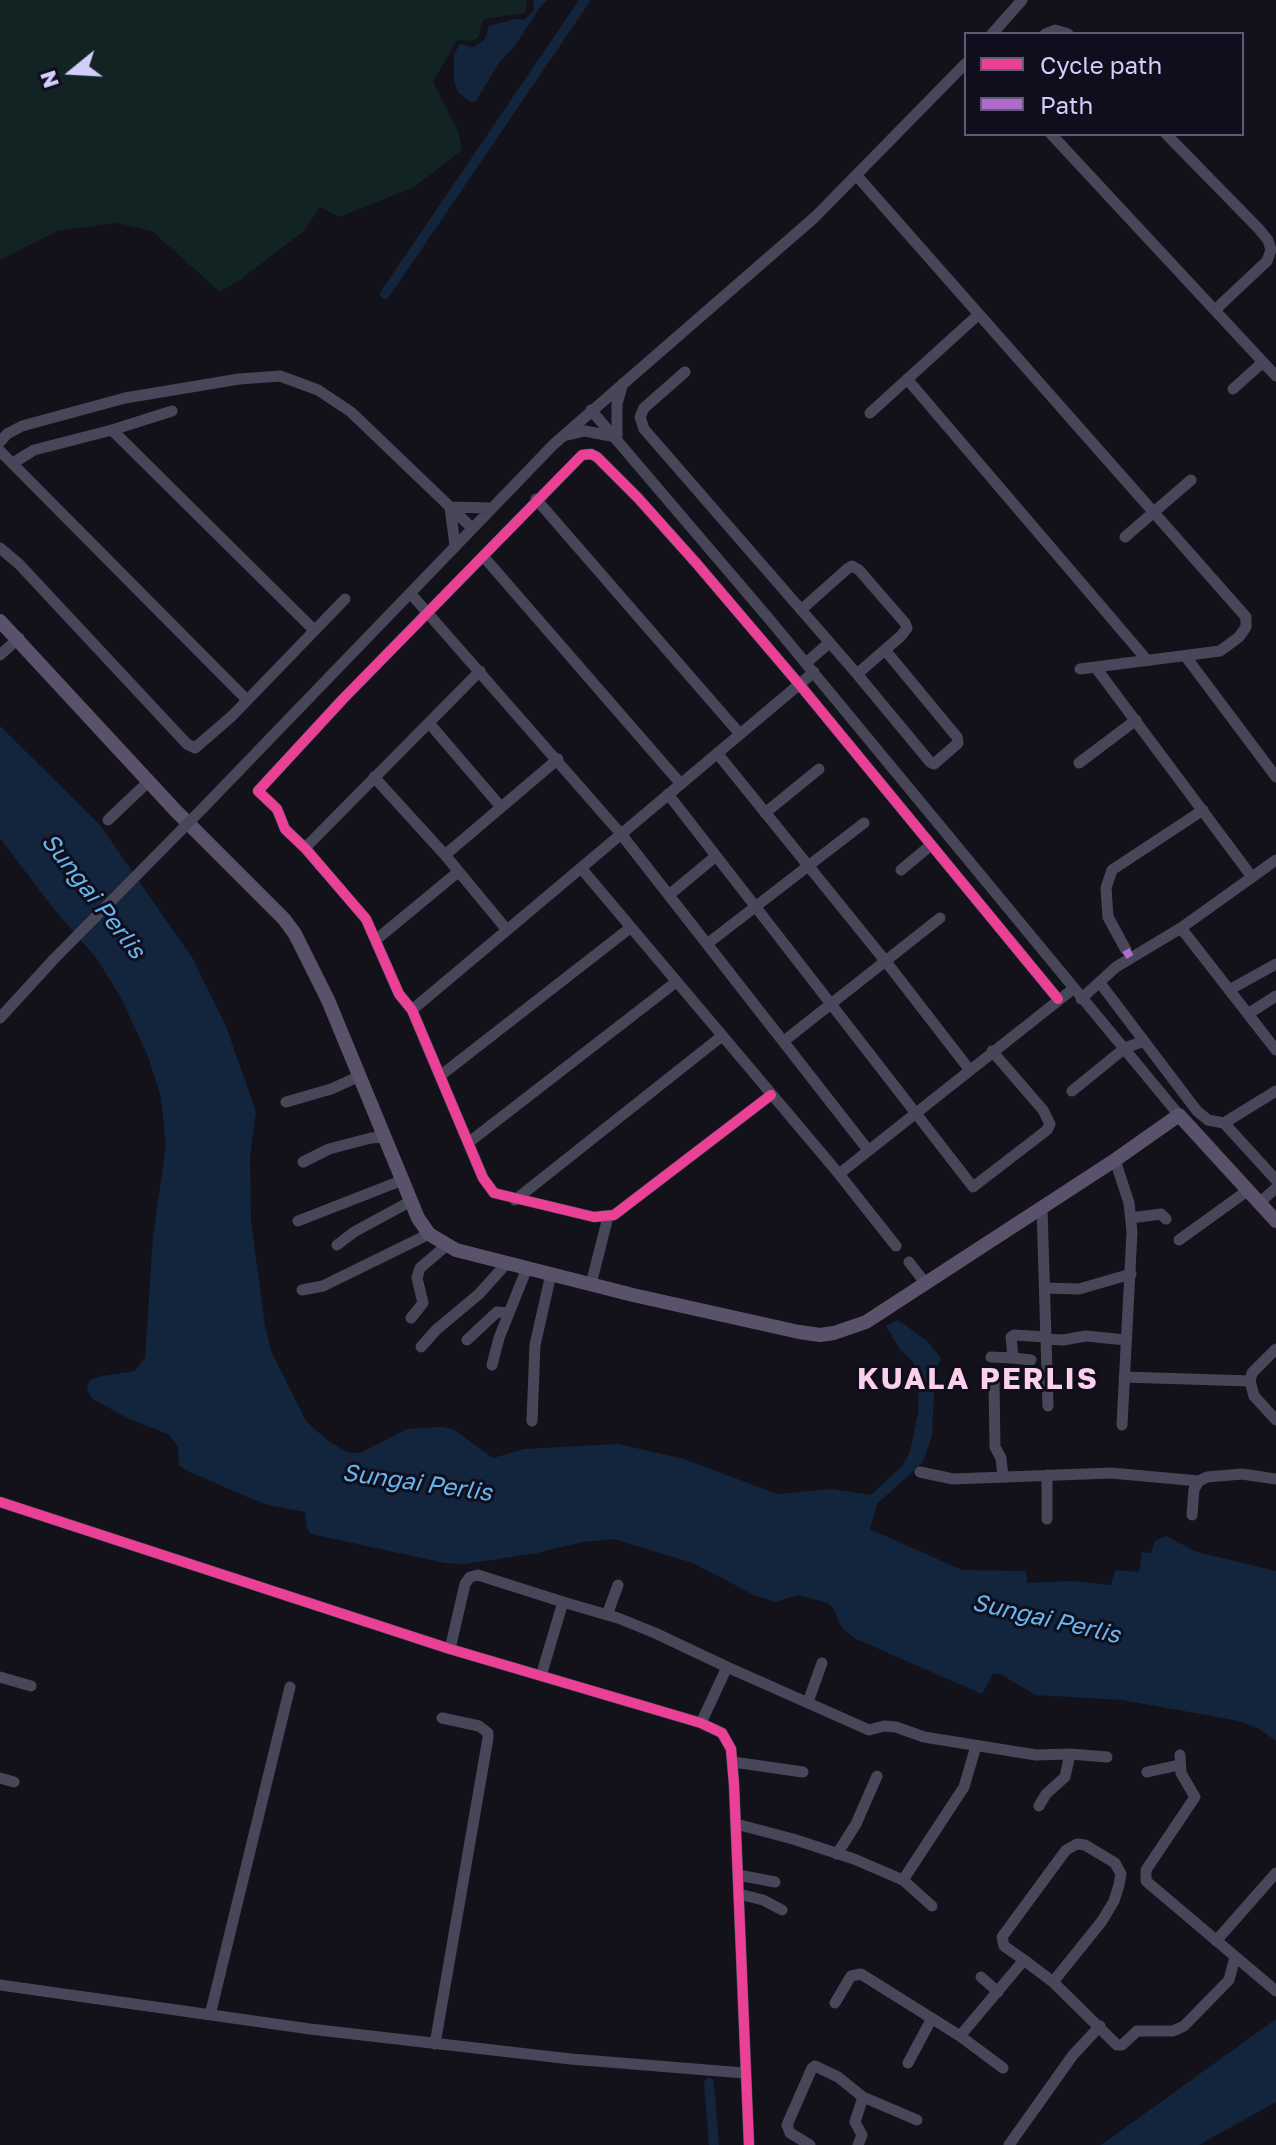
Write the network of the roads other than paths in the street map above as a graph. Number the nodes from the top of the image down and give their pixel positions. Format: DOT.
graph roads {
  1 [pos="1022,0"];
  2 [pos="994,32"];
  3 [pos="964,65"];
  4 [pos="1053,136"];
  5 [pos="1168,136"];
  6 [pos="857,176"];
  7 [pos="1215,310"];
  8 [pos="979,314"];
  9 [pos="1263,362"];
  10 [pos="685,372"];
  11 [pos="1276,376"];
  12 [pos="907,379"];
  13 [pos="624,382"];
  14 [pos="1233,389"];
  15 [pos="591,410"];
  16 [pos="172,411"];
  17 [pos="870,413"];
  18 [pos="112,430"];
  19 [pos="561,437"];
  20 [pos="617,437"];
  21 [pos="0,442"];
  22 [pos="0,451"];
  23 [pos="13,463"];
  24 [pos="1191,480"];
  25 [pos="656,483"];
  26 [pos="638,498"];
  27 [pos="536,499"];
  28 [pos="450,507"];
  29 [pos="490,508"];
  30 [pos="1155,512"];
  31 [pos="471,527"];
  32 [pos="1125,537"];
  33 [pos="455,545"];
  34 [pos="0,548"];
  35 [pos="483,556"];
  36 [pos="411,594"];
  37 [pos="345,599"];
  38 [pos="801,610"];
  39 [pos="429,612"];
  40 [pos="0,621"];
  41 [pos="314,630"];
  42 [pos="19,638"];
  43 [pos="829,643"];
  44 [pos="885,650"];
  45 [pos="0,655"];
  46 [pos="1186,657"];
  47 [pos="1147,660"];
  48 [pos="810,668"];
  49 [pos="1096,668"];
  50 [pos="1080,669"];
  51 [pos="480,671"];
  52 [pos="857,674"];
  53 [pos="799,684"];
  54 [pos="247,700"];
  55 [pos="1136,720"];
  56 [pos="429,723"];
  57 [pos="740,734"];
  58 [pos="717,753"];
  59 [pos="558,759"];
  60 [pos="1079,763"];
  61 [pos="819,769"];
  62 [pos="374,777"];
  63 [pos="1276,777"];
  64 [pos="149,781"];
  65 [pos="681,784"];
  66 [pos="668,794"];
  67 [pos="501,807"];
  68 [pos="926,810"];
  69 [pos="1203,810"];
  70 [pos="765,813"];
  71 [pos="108,820"];
  72 [pos="912,822"];
  73 [pos="864,823"];
  74 [pos="621,834"];
  75 [pos="931,845"];
  76 [pos="305,848"];
  77 [pos="445,855"];
  78 [pos="716,856"];
  79 [pos="1276,860"];
  80 [pos="808,866"];
  81 [pos="581,868"];
  82 [pos="901,870"];
  83 [pos="458,872"];
  84 [pos="1252,877"];
  85 [pos="669,895"];
  86 [pos="755,906"];
  87 [pos="940,918"];
  88 [pos="630,928"];
  89 [pos="1181,928"];
  90 [pos="507,930"];
  91 [pos="377,939"];
  92 [pos="707,944"];
  93 [pos="1126,950"];
  94 [pos="887,963"];
  95 [pos="1276,964"];
  96 [pos="676,982"];
  97 [pos="1073,989"];
  98 [pos="1229,990"];
  99 [pos="1091,991"];
  100 [pos="1276,996"];
  101 [pos="1058,999"];
  102 [pos="832,1005"];
  103 [pos="412,1010"];
  104 [pos="1248,1014"];
  105 [pos="0,1018"];
  106 [pos="722,1036"];
  107 [pos="784,1041"];
  108 [pos="1134,1045"];
  109 [pos="1276,1050"];
  110 [pos="992,1051"];
  111 [pos="969,1069"];
  112 [pos="360,1076"];
  113 [pos="440,1076"];
  114 [pos="1072,1091"];
  115 [pos="1276,1091"];
  116 [pos="771,1095"];
  117 [pos="286,1102"];
  118 [pos="914,1113"];
  119 [pos="1179,1115"];
  120 [pos="1224,1123"];
  121 [pos="386,1137"];
  122 [pos="468,1143"];
  123 [pos="868,1150"];
  124 [pos="1115,1160"];
  125 [pos="303,1162"];
  126 [pos="839,1174"];
  127 [pos="403,1180"];
  128 [pos="1276,1180"];
  129 [pos="1276,1188"];
  130 [pos="1247,1191"];
  131 [pos="515,1200"];
  132 [pos="411,1201"];
  133 [pos="1259,1203"];
  134 [pos="1042,1208"];
  135 [pos="608,1217"];
  136 [pos="1131,1218"];
  137 [pos="1166,1219"];
  138 [pos="298,1221"];
  139 [pos="1276,1221"];
  140 [pos="429,1234"];
  141 [pos="1179,1240"];
  142 [pos="337,1245"];
  143 [pos="447,1245"];
  144 [pos="896,1246"];
  145 [pos="909,1262"];
  146 [pos="506,1264"];
  147 [pos="527,1268"];
  148 [pos="551,1274"];
  149 [pos="1131,1274"];
  150 [pos="591,1284"];
  151 [pos="926,1284"];
  152 [pos="1045,1288"];
  153 [pos="302,1290"];
  154 [pos="509,1313"];
  155 [pos="411,1318"];
  156 [pos="1047,1338"];
  157 [pos="467,1340"];
  158 [pos="1126,1340"];
  159 [pos="421,1347"];
  160 [pos="1276,1349"];
  161 [pos="991,1357"];
  162 [pos="1013,1358"];
  163 [pos="1031,1360"];
  164 [pos="492,1365"];
  165 [pos="1124,1377"];
  166 [pos="1250,1381"];
  167 [pos="994,1382"];
  168 [pos="1048,1406"];
  169 [pos="1276,1420"];
  170 [pos="532,1421"];
  171 [pos="1122,1425"];
  172 [pos="920,1472"];
  173 [pos="1047,1475"];
  174 [pos="1003,1477"];
  175 [pos="1276,1479"];
  176 [pos="1199,1481"];
  177 [pos="0,1502"];
  178 [pos="1192,1515"];
  179 [pos="1047,1519"];
  180 [pos="618,1585"];
  181 [pos="563,1602"];
  182 [pos="607,1615"];
  183 [pos="450,1649"];
  184 [pos="822,1663"];
  185 [pos="727,1667"];
  186 [pos="541,1676"];
  187 [pos="0,1677"];
  188 [pos="31,1686"];
  189 [pos="290,1687"];
  190 [pos="808,1702"];
  191 [pos="442,1718"];
  192 [pos="701,1723"];
  193 [pos="976,1746"];
  194 [pos="1070,1754"];
  195 [pos="1107,1757"];
  196 [pos="733,1762"];
  197 [pos="803,1772"];
  198 [pos="1147,1772"];
  199 [pos="877,1776"];
  200 [pos="0,1778"];
  201 [pos="14,1782"];
  202 [pos="1039,1806"];
  203 [pos="736,1824"];
  204 [pos="837,1854"];
  205 [pos="1276,1873"];
  206 [pos="738,1875"];
  207 [pos="903,1880"];
  208 [pos="775,1882"];
  209 [pos="739,1894"];
  210 [pos="932,1906"];
  211 [pos="782,1910"];
  212 [pos="1216,1941"];
  213 [pos="1235,1957"];
  214 [pos="1024,1960"];
  215 [pos="981,1977"];
  216 [pos="1053,1982"];
  217 [pos="0,1985"];
  218 [pos="1276,1991"];
  219 [pos="998,1992"];
  220 [pos="835,2003"];
  221 [pos="210,2015"];
  222 [pos="932,2018"];
  223 [pos="1100,2026"];
  224 [pos="960,2036"];
  225 [pos="435,2044"];
  226 [pos="908,2063"];
  227 [pos="1003,2068"];
  228 [pos="744,2073"];
  229 [pos="863,2097"];
  230 [pos="917,2120"];
  231 [pos="749,2145"];
  232 [pos="810,2145"];
  233 [pos="858,2145"];
  234 [pos="1009,2145"];
  1 -- 2 [label="street"];
  3 -- 6 [label="street"];
  4 -- 7 [label="street"];
  5 -- 7 [label="street"];
  6 -- 8 [label="street"];
  6 -- 13 [label="street"];
  7 -- 9 [label="street"];
  8 -- 12 [label="street"];
  8 -- 30 [label="street"];
  9 -- 11 [label="street"];
  9 -- 14 [label="street"];
  10 -- 38 [label="street"];
  12 -- 17 [label="street"];
  12 -- 47 [label="street"];
  13 -- 15 [label="street"];
  13 -- 20 [label="street"];
  15 -- 19 [label="street"];
  15 -- 20 [label="street"];
  16 -- 18 [label="street"];
  18 -- 23 [label="street"];
  18 -- 41 [label="street"];
  19 -- 20 [label="street"];
  19 -- 29 [label="street"];
  20 -- 25 [label="street"];
  21 -- 28 [label="street"];
  22 -- 23 [label="street"];
  23 -- 54 [label="street"];
  24 -- 30 [label="street"];
  25 -- 26 [label="street"];
  25 -- 48 [label="street"];
  26 -- 27 [label="street"];
  26 -- 53 [label="street"];
  27 -- 35 [label="street"];
  27 -- 57 [label="street"];
  28 -- 29 [label="street"];
  28 -- 31 [label="street"];
  28 -- 33 [label="street"];
  29 -- 31 [label="street"];
  30 -- 32 [label="street"];
  30 -- 46 [label="street"];
  31 -- 33 [label="street"];
  33 -- 36 [label="street"];
  34 -- 54 [label="street"];
  35 -- 39 [label="street"];
  35 -- 65 [label="street"];
  36 -- 39 [label="street"];
  36 -- 105 [label="street, bridge"];
  37 -- 41 [label="street"];
  38 -- 43 [label="street"];
  38 -- 44 [label="street"];
  39 -- 51 [label="street"];
  39 -- 76 [label="street"];
  40 -- 42 [label="main road"];
  41 -- 54 [label="street"];
  42 -- 45 [label="street"];
  42 -- 64 [label="main road"];
  43 -- 48 [label="street"];
  43 -- 52 [label="street"];
  44 -- 52 [label="street"];
  44 -- 52 [label="street"];
  46 -- 47 [label="street"];
  46 -- 63 [label="street"];
  47 -- 49 [label="street"];
  48 -- 53 [label="street"];
  48 -- 68 [label="street"];
  49 -- 50 [label="street"];
  49 -- 55 [label="street"];
  51 -- 56 [label="street"];
  51 -- 59 [label="street"];
  53 -- 57 [label="street"];
  53 -- 72 [label="street"];
  55 -- 60 [label="street"];
  55 -- 69 [label="street"];
  56 -- 62 [label="street"];
  56 -- 67 [label="street"];
  57 -- 58 [label="street"];
  58 -- 65 [label="street"];
  58 -- 70 [label="street"];
  59 -- 67 [label="street"];
  59 -- 74 [label="street"];
  61 -- 70 [label="street"];
  62 -- 76 [label="street"];
  62 -- 77 [label="street"];
  64 -- 71 [label="street"];
  64 -- 112 [label="main road"];
  65 -- 66 [label="street"];
  66 -- 74 [label="street"];
  66 -- 78 [label="street"];
  67 -- 77 [label="street"];
  68 -- 72 [label="street"];
  68 -- 97 [label="street"];
  69 -- 84 [label="street"];
  69 -- 93 [label="street"];
  70 -- 80 [label="street"];
  72 -- 75 [label="street"];
  73 -- 80 [label="street"];
  74 -- 81 [label="street"];
  74 -- 85 [label="street"];
  75 -- 82 [label="street"];
  75 -- 101 [label="street"];
  76 -- 91 [label="street"];
  77 -- 83 [label="street"];
  78 -- 85 [label="street"];
  78 -- 86 [label="street"];
  79 -- 84 [label="street"];
  80 -- 86 [label="street"];
  80 -- 94 [label="street"];
  81 -- 88 [label="street"];
  81 -- 90 [label="street"];
  83 -- 90 [label="street"];
  83 -- 91 [label="street"];
  84 -- 89 [label="street"];
  85 -- 92 [label="street"];
  86 -- 92 [label="street"];
  86 -- 102 [label="street"];
  87 -- 94 [label="street"];
  88 -- 96 [label="street"];
  88 -- 113 [label="street"];
  89 -- 98 [label="street"];
  89 -- 99 [label="street"];
  90 -- 103 [label="street"];
  91 -- 103 [label="street"];
  92 -- 107 [label="street"];
  94 -- 102 [label="street"];
  94 -- 111 [label="street"];
  95 -- 98 [label="street"];
  96 -- 106 [label="street"];
  96 -- 122 [label="street"];
  97 -- 99 [label="street"];
  97 -- 101 [label="street"];
  98 -- 104 [label="street"];
  99 -- 108 [label="street"];
  99 -- 108 [label="street"];
  100 -- 104 [label="street"];
  101 -- 110 [label="street"];
  102 -- 107 [label="street"];
  102 -- 118 [label="street"];
  103 -- 113 [label="street"];
  104 -- 109 [label="street"];
  106 -- 116 [label="street"];
  106 -- 131 [label="street"];
  107 -- 123 [label="street"];
  108 -- 114 [label="street"];
  108 -- 119 [label="street"];
  108 -- 120 [label="street"];
  110 -- 111 [label="street"];
  110 -- 118 [label="street"];
  111 -- 118 [label="street"];
  112 -- 117 [label="street"];
  112 -- 121 [label="main road"];
  113 -- 122 [label="street"];
  115 -- 120 [label="street"];
  116 -- 126 [label="street"];
  116 -- 135 [label="street"];
  118 -- 123 [label="street"];
  119 -- 124 [label="main road"];
  119 -- 130 [label="main road"];
  120 -- 128 [label="street"];
  121 -- 125 [label="street"];
  121 -- 127 [label="main road"];
  122 -- 131 [label="street"];
  123 -- 126 [label="street"];
  124 -- 134 [label="main road"];
  124 -- 136 [label="street"];
  126 -- 144 [label="street"];
  127 -- 132 [label="main road"];
  127 -- 138 [label="street"];
  129 -- 133 [label="street"];
  130 -- 133 [label="main road"];
  130 -- 141 [label="street"];
  131 -- 135 [label="street"];
  132 -- 140 [label="main road"];
  132 -- 142 [label="street"];
  133 -- 139 [label="main road"];
  134 -- 151 [label="main road"];
  134 -- 152 [label="street"];
  135 -- 150 [label="street"];
  136 -- 137 [label="street"];
  136 -- 149 [label="street"];
  140 -- 143 [label="main road"];
  140 -- 153 [label="street"];
  143 -- 146 [label="main road"];
  143 -- 155 [label="street"];
  145 -- 151 [label="street"];
  146 -- 147 [label="main road"];
  146 -- 159 [label="street"];
  147 -- 148 [label="main road"];
  147 -- 154 [label="street"];
  148 -- 150 [label="main road"];
  148 -- 170 [label="street"];
  149 -- 152 [label="street"];
  149 -- 158 [label="street"];
  150 -- 151 [label="main road"];
  152 -- 156 [label="street"];
  154 -- 157 [label="street"];
  154 -- 164 [label="street"];
  156 -- 158 [label="street"];
  156 -- 162 [label="street"];
  156 -- 168 [label="street"];
  158 -- 165 [label="street"];
  160 -- 166 [label="street"];
  161 -- 162 [label="street"];
  162 -- 163 [label="street"];
  165 -- 166 [label="street"];
  165 -- 171 [label="street"];
  166 -- 169 [label="street"];
  167 -- 174 [label="street"];
  172 -- 174 [label="street"];
  173 -- 174 [label="street"];
  173 -- 176 [label="street"];
  173 -- 179 [label="street"];
  175 -- 176 [label="street"];
  176 -- 178 [label="street"];
  177 -- 183 [label="street"];
  180 -- 182 [label="street"];
  181 -- 182 [label="street"];
  181 -- 183 [label="street"];
  181 -- 186 [label="street"];
  182 -- 185 [label="street"];
  183 -- 186 [label="street"];
  184 -- 190 [label="street"];
  185 -- 190 [label="street"];
  185 -- 192 [label="street"];
  186 -- 192 [label="street"];
  187 -- 188 [label="street"];
  189 -- 221 [label="street"];
  190 -- 193 [label="street"];
  191 -- 225 [label="street"];
  192 -- 196 [label="street"];
  193 -- 194 [label="street"];
  193 -- 207 [label="street"];
  194 -- 195 [label="street"];
  194 -- 202 [label="street"];
  196 -- 197 [label="street"];
  196 -- 203 [label="street"];
  198 -- 212 [label="street"];
  199 -- 204 [label="street"];
  200 -- 201 [label="street"];
  203 -- 204 [label="street"];
  203 -- 206 [label="street"];
  204 -- 207 [label="street"];
  205 -- 212 [label="street"];
  206 -- 208 [label="street"];
  206 -- 209 [label="street"];
  207 -- 210 [label="street"];
  209 -- 211 [label="street"];
  209 -- 228 [label="street"];
  212 -- 213 [label="street"];
  213 -- 218 [label="street"];
  213 -- 223 [label="street"];
  214 -- 216 [label="street"];
  214 -- 216 [label="street"];
  214 -- 219 [label="street"];
  215 -- 219 [label="street"];
  216 -- 223 [label="street"];
  217 -- 221 [label="street"];
  219 -- 224 [label="street"];
  220 -- 222 [label="street"];
  221 -- 225 [label="street"];
  222 -- 224 [label="street"];
  222 -- 226 [label="street"];
  223 -- 234 [label="street"];
  224 -- 227 [label="street"];
  225 -- 228 [label="street"];
  228 -- 231 [label="street"];
  229 -- 230 [label="street"];
  229 -- 232 [label="street"];
  229 -- 233 [label="street"];
}
